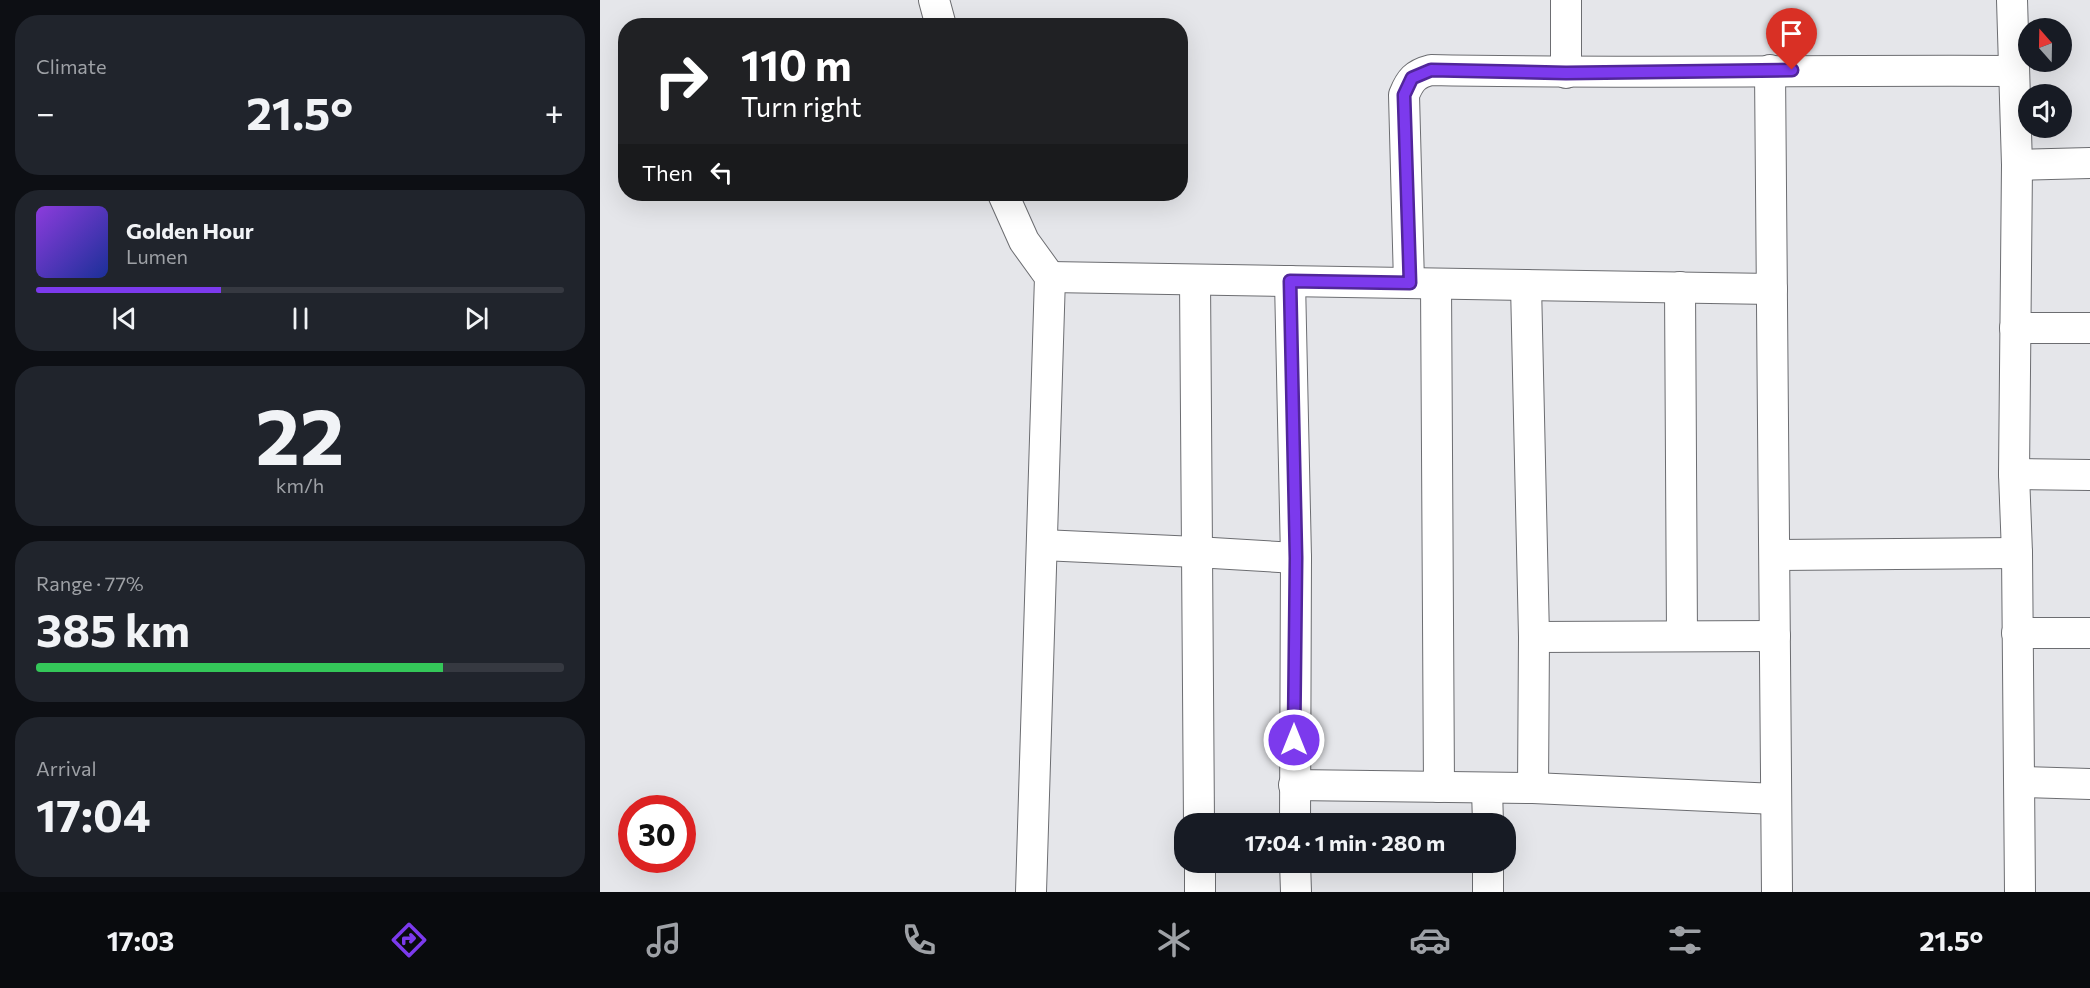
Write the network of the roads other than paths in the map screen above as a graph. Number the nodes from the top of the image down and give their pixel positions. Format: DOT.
graph roads {
  1 [pos="934,0"];
  2 [pos="1566,0"];
  3 [pos="2012,0"];
  4 [pos="939,18"];
  5 [pos="1770,70"];
  6 [pos="2013,71"];
  7 [pos="1566,73"];
  8 [pos="2090,163"];
  9 [pos="2017,165"];
  10 [pos="1006,201"];
  11 [pos="1050,277"];
  12 [pos="1195,280"];
  13 [pos="1290,281"];
  14 [pos="1423,283"];
  15 [pos="1526,285"];
  16 [pos="1680,287"];
  17 [pos="1773,289"];
  18 [pos="2015,328"];
  19 [pos="2090,328"];
  20 [pos="2014,474"];
  21 [pos="2090,475"];
  22 [pos="1042,545"];
  23 [pos="1196,552"];
  24 [pos="2017,554"];
  25 [pos="1774,555"];
  26 [pos="1296,558"];
  27 [pos="2017,633"];
  28 [pos="2090,633"];
  29 [pos="1682,636"];
  30 [pos="1775,636"];
  31 [pos="1534,637"];
  32 [pos="2020,783"];
  33 [pos="2090,784"];
  34 [pos="1294,785"];
  35 [pos="1438,787"];
  36 [pos="1533,788"];
  37 [pos="1487,789"];
  38 [pos="1776,799"];
  39 [pos="1199,813"];
  40 [pos="1295,813"];
  41 [pos="1488,813"];
  42 [pos="1200,873"];
  43 [pos="1295,873"];
  44 [pos="1488,873"];
  45 [pos="1031,892"];
  46 [pos="1200,892"];
  47 [pos="1296,892"];
  48 [pos="1488,892"];
  49 [pos="1777,892"];
  50 [pos="2020,892"];
  1 -- 4 [label="street"];
  2 -- 7 [label="street"];
  3 -- 6 [label="street"];
  5 -- 6 [label="street"];
  5 -- 7 [label="street"];
  5 -- 17 [label="street"];
  6 -- 9 [label="street"];
  7 -- 14 [label="street"];
  8 -- 9 [label="street"];
  9 -- 18 [label="street"];
  10 -- 11 [label="street"];
  11 -- 12 [label="street"];
  11 -- 22 [label="street"];
  12 -- 13 [label="street"];
  12 -- 23 [label="street"];
  13 -- 14 [label="street"];
  13 -- 26 [label="street"];
  14 -- 15 [label="street"];
  14 -- 35 [label="street"];
  15 -- 16 [label="street"];
  15 -- 31 [label="street"];
  16 -- 17 [label="street"];
  16 -- 29 [label="street"];
  17 -- 25 [label="street"];
  18 -- 19 [label="street"];
  18 -- 20 [label="street"];
  20 -- 21 [label="street"];
  20 -- 24 [label="street"];
  22 -- 23 [label="street"];
  22 -- 45 [label="street"];
  23 -- 26 [label="street"];
  23 -- 39 [label="street"];
  24 -- 25 [label="street"];
  24 -- 27 [label="street"];
  25 -- 30 [label="street"];
  26 -- 34 [label="street"];
  27 -- 28 [label="street"];
  27 -- 32 [label="street"];
  29 -- 30 [label="street"];
  29 -- 31 [label="street"];
  30 -- 38 [label="street"];
  31 -- 36 [label="street"];
  32 -- 33 [label="street"];
  32 -- 50 [label="street"];
  34 -- 35 [label="street"];
  34 -- 40 [label="street"];
  35 -- 37 [label="street"];
  36 -- 37 [label="street"];
  36 -- 38 [label="street"];
  37 -- 41 [label="street"];
  38 -- 49 [label="street"];
  42 -- 46 [label="street"];
  43 -- 47 [label="street"];
  44 -- 48 [label="street"];
}
